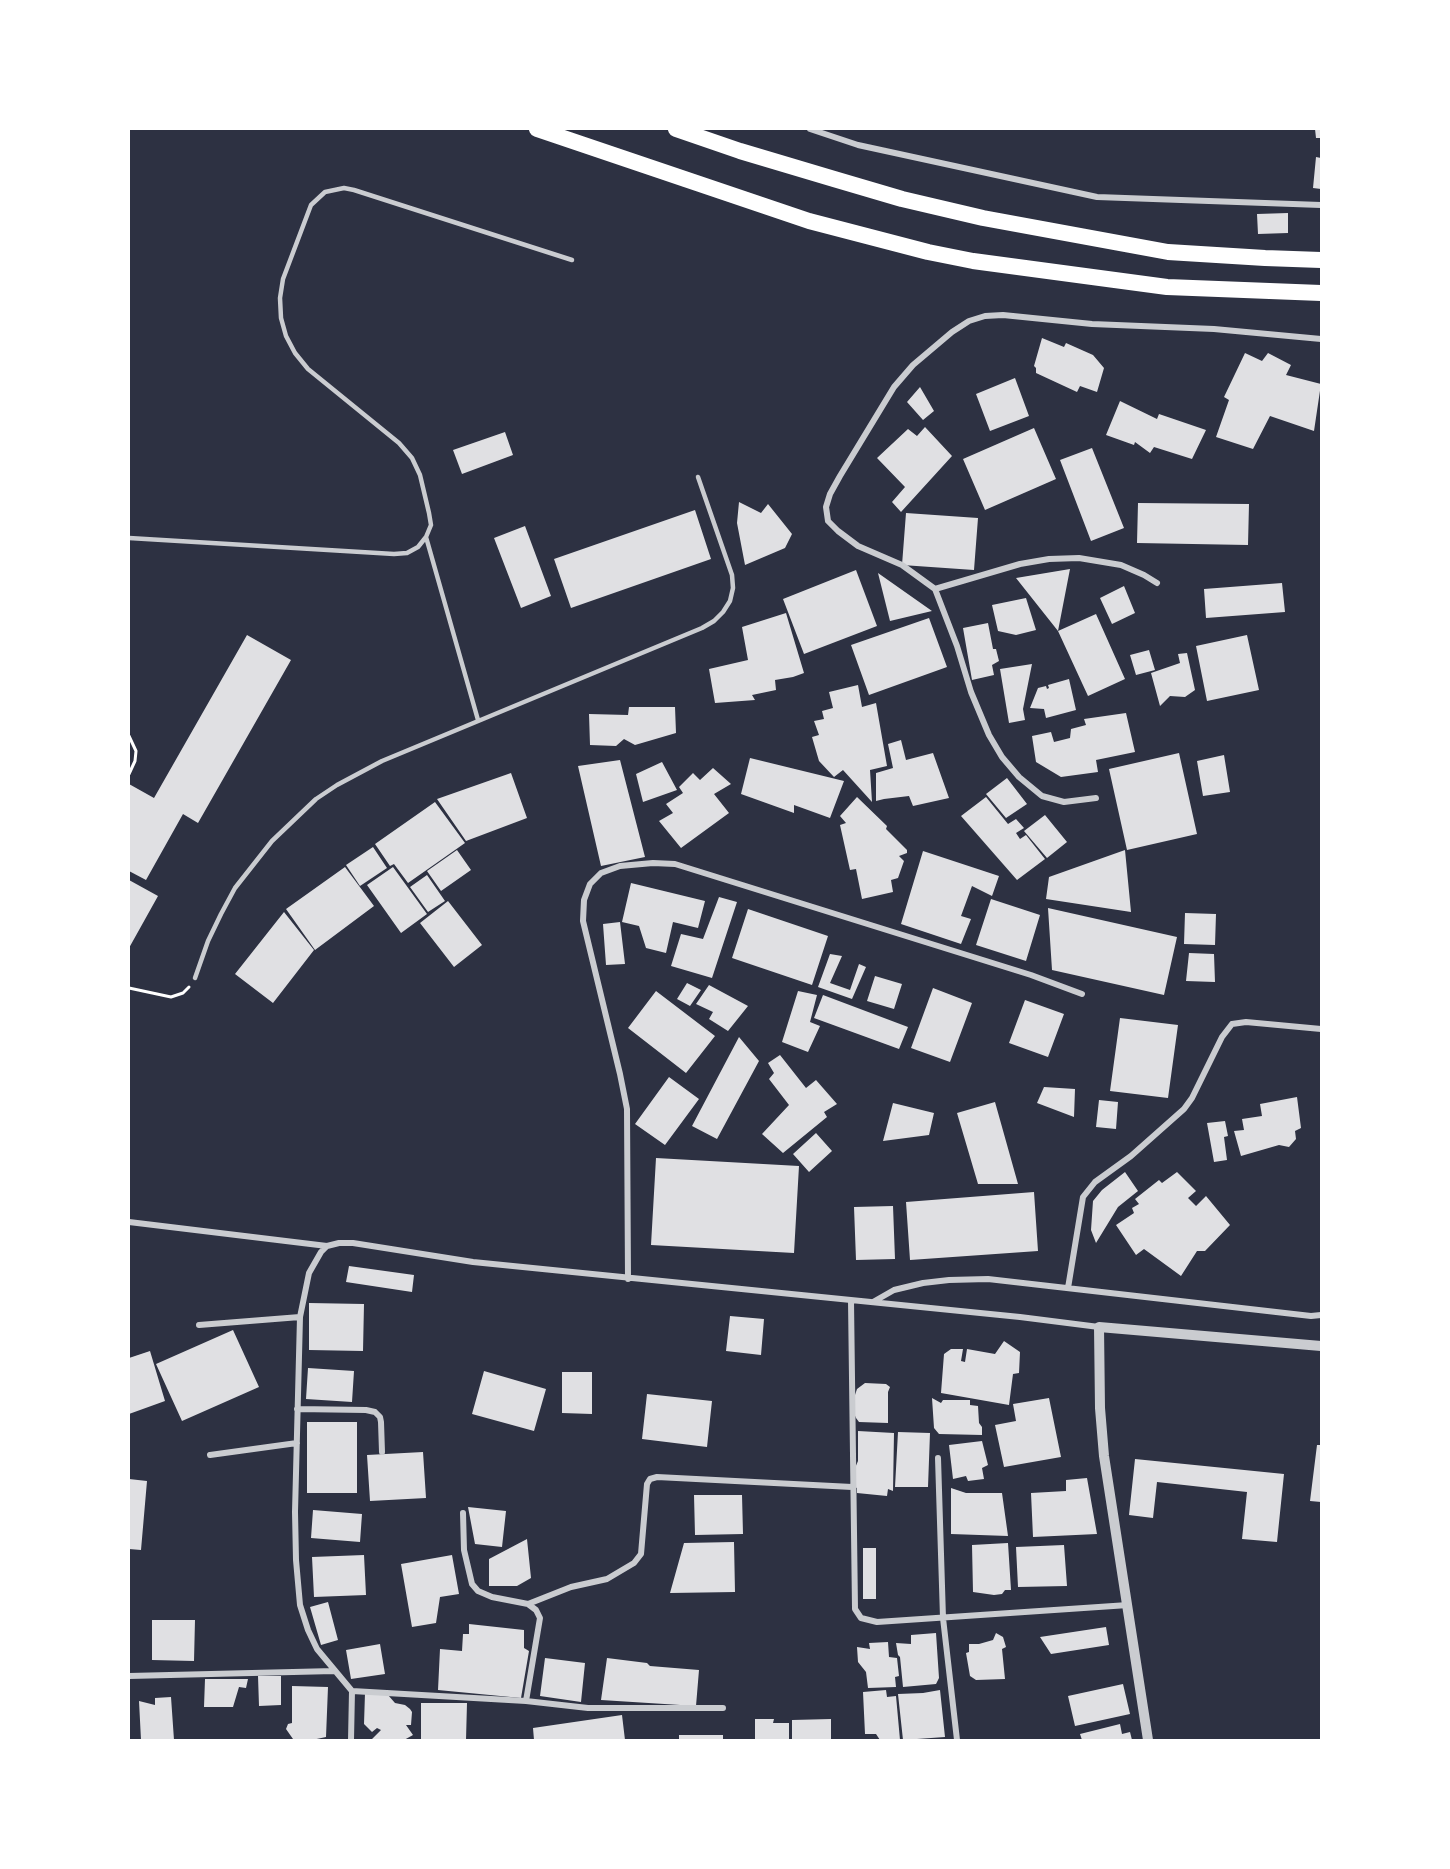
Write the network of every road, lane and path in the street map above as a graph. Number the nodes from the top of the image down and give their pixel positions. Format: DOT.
graph roads {
  1 [pos="537,129"];
  2 [pos="676,129"];
  3 [pos="810,129"];
  4 [pos="1321,205"];
  5 [pos="572,260"];
  6 [pos="1321,260"];
  7 [pos="1321,293"];
  8 [pos="1321,339"];
  9 [pos="698,477"];
  10 [pos="426,537"];
  11 [pos="129,538"];
  12 [pos="1157,583"];
  13 [pos="935,589"];
  14 [pos="478,720"];
  15 [pos="129,736"];
  16 [pos="129,774"];
  17 [pos="1096,798"];
  18 [pos="195,978"];
  19 [pos="129,988"];
  20 [pos="1082,994"];
  21 [pos="1321,1029"];
  22 [pos="129,1222"];
  23 [pos="327,1246"];
  24 [pos="628,1279"];
  25 [pos="1068,1288"];
  26 [pos="851,1301"];
  27 [pos="872,1302"];
  28 [pos="1321,1315"];
  29 [pos="300,1317"];
  30 [pos="199,1325"];
  31 [pos="1099,1328"];
  32 [pos="1321,1346"];
  33 [pos="297,1409"];
  34 [pos="297,1443"];
  35 [pos="382,1452"];
  36 [pos="210,1455"];
  37 [pos="938,1458"];
  38 [pos="852,1487"];
  39 [pos="463,1513"];
  40 [pos="528,1604"];
  41 [pos="1128,1605"];
  42 [pos="943,1618"];
  43 [pos="334,1671"];
  44 [pos="129,1676"];
  45 [pos="352,1691"];
  46 [pos="526,1701"];
  47 [pos="723,1708"];
  48 [pos="351,1740"];
  49 [pos="957,1740"];
  50 [pos="1148,1740"];
  1 -- 7 [label="highway"];
  2 -- 6 [label="highway"];
  3 -- 4 [label="street"];
  5 -- 10 [label="lane"];
  8 -- 13 [label="street"];
  9 -- 14 [label="lane"];
  10 -- 11 [label="lane"];
  10 -- 14 [label="lane"];
  12 -- 13 [label="street"];
  13 -- 17 [label="street"];
  14 -- 18 [label="lane"];
  15 -- 16 [label="path"];
  18 -- 19 [label="path"];
  20 -- 24 [label="street"];
  21 -- 25 [label="street"];
  22 -- 23 [label="street"];
  23 -- 24 [label="street"];
  23 -- 29 [label="street"];
  24 -- 26 [label="street"];
  25 -- 27 [label="street"];
  25 -- 28 [label="street"];
  26 -- 27 [label="street"];
  26 -- 38 [label="street"];
  27 -- 31 [label="street"];
  29 -- 30 [label="street"];
  29 -- 33 [label="street"];
  31 -- 32 [label="street"];
  31 -- 41 [label="street"];
  33 -- 34 [label="street"];
  33 -- 35 [label="street"];
  34 -- 36 [label="street"];
  34 -- 43 [label="street"];
  37 -- 42 [label="street"];
  38 -- 40 [label="street"];
  38 -- 42 [label="street"];
  39 -- 40 [label="street"];
  40 -- 46 [label="street"];
  41 -- 42 [label="street"];
  41 -- 50 [label="street"];
  42 -- 49 [label="street"];
  43 -- 44 [label="street"];
  43 -- 45 [label="street"];
  45 -- 46 [label="street"];
  45 -- 48 [label="street"];
  46 -- 47 [label="street"];
}
